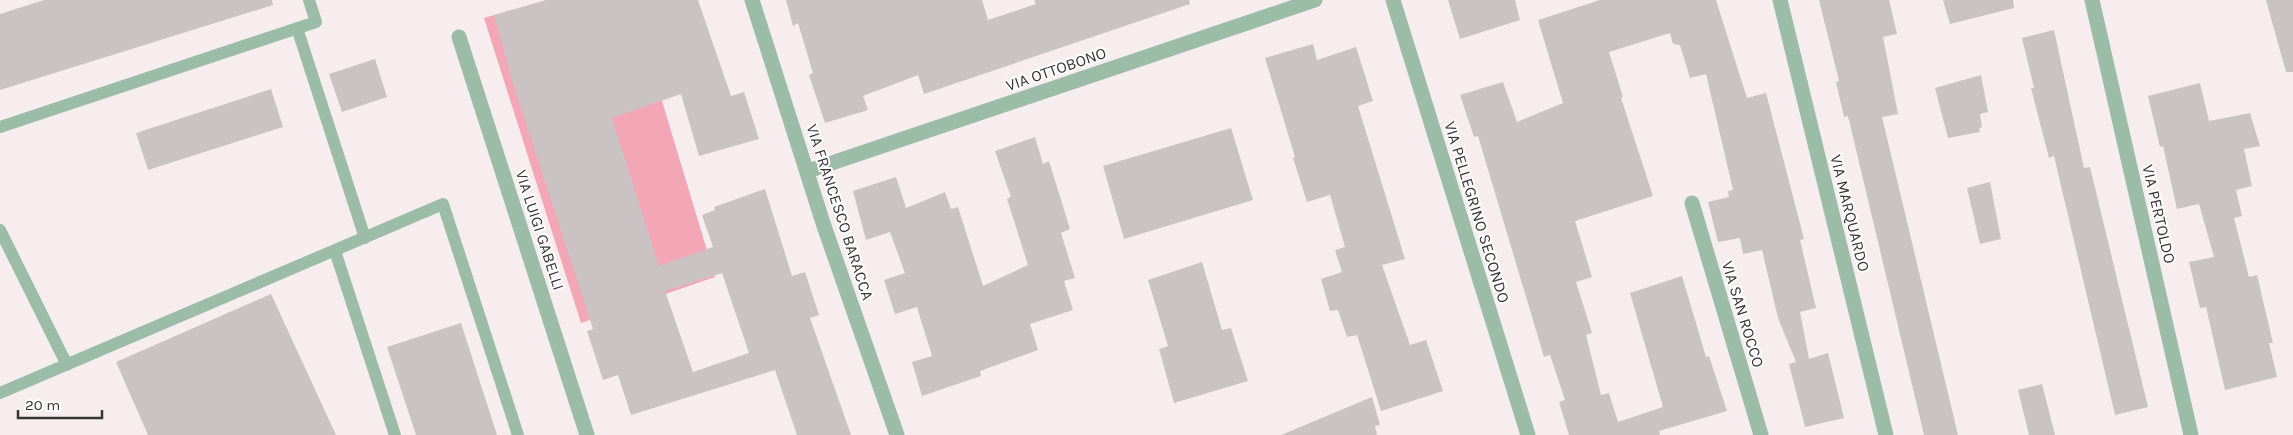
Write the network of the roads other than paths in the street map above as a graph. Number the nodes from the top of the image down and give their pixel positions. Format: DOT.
graph roads {
  1 [pos="309,0"];
  2 [pos="752,0"];
  3 [pos="1315,0"];
  4 [pos="1393,0"];
  5 [pos="1780,0"];
  6 [pos="2092,0"];
  7 [pos="297,28"];
  8 [pos="459,37"];
  9 [pos="0,127"];
  10 [pos="808,171"];
  11 [pos="1692,203"];
  12 [pos="0,230"];
  13 [pos="365,238"];
  14 [pos="335,251"];
  15 [pos="67,365"];
  16 [pos="0,393"];
  17 [pos="395,435"];
  18 [pos="518,435"];
  19 [pos="587,435"];
  20 [pos="897,435"];
  21 [pos="1528,435"];
  22 [pos="1761,435"];
  23 [pos="1886,435"];
  24 [pos="2191,435"];
  1 -- 7 [label="lane"];
  2 -- 10 [label="street, VIA FRANCESCO BARACCA"];
  3 -- 10 [label="street, VIA OTTOBONO"];
  4 -- 21 [label="street, VIA PELLEGRINO SECONDO"];
  5 -- 23 [label="street, VIA MARQUARDO"];
  6 -- 24 [label="street, VIA PERTOLDO"];
  7 -- 9 [label="lane"];
  7 -- 13 [label="lane"];
  8 -- 19 [label="street, VIA LUIGI GABELLI"];
  10 -- 20 [label="street, VIA FRANCESCO BARACCA"];
  11 -- 22 [label="street, VIA SAN ROCCO"];
  12 -- 15 [label="lane"];
  13 -- 14 [label="lane"];
  13 -- 18 [label="lane"];
  14 -- 15 [label="lane"];
  14 -- 17 [label="lane"];
  15 -- 16 [label="lane"];
}
